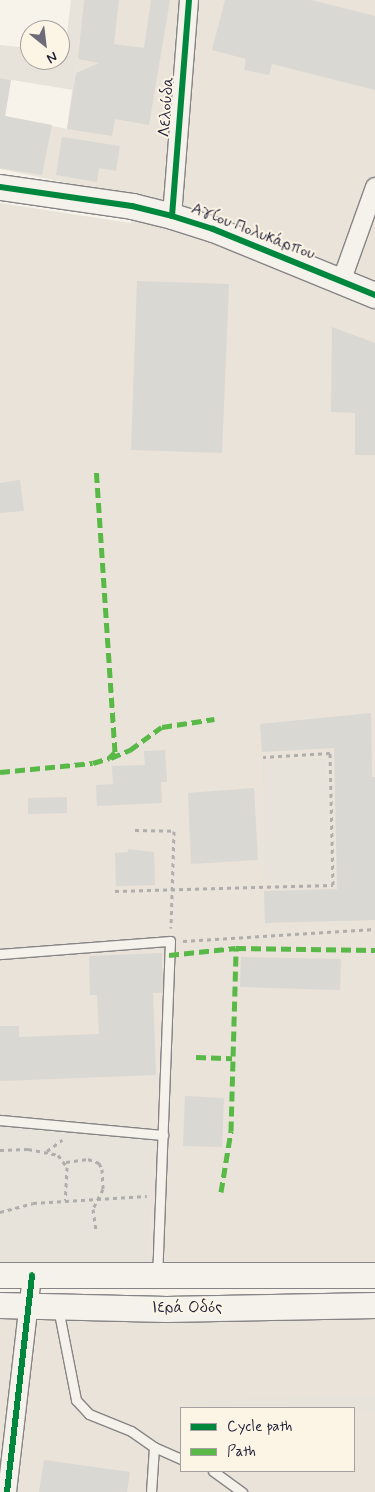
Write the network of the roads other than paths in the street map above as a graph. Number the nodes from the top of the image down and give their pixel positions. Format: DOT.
graph roads {
  1 [pos="189,0"];
  2 [pos="0,186"];
  3 [pos="375,187"];
  4 [pos="172,216"];
  5 [pos="341,282"];
  6 [pos="375,294"];
  7 [pos="0,954"];
  8 [pos="0,1120"];
  9 [pos="163,1135"];
  10 [pos="0,1275"];
  11 [pos="32,1275"];
  12 [pos="375,1275"];
  13 [pos="156,1276"];
  14 [pos="0,1304"];
  15 [pos="28,1304"];
  16 [pos="58,1305"];
  17 [pos="375,1305"];
  18 [pos="154,1448"];
  19 [pos="180,1459"];
  20 [pos="214,1472"];
  21 [pos="7,1492"];
  22 [pos="151,1492"];
  23 [pos="242,1492"];
  1 -- 4 [label="street, Λελούδα"];
  2 -- 4 [label="main road, Αγίου Πολυκάρπου"];
  3 -- 5 [label="street"];
  4 -- 5 [label="main road, Αγίου Πολυκάρπου"];
  5 -- 6 [label="main road, Αγίου Πολυκάρπου"];
  7 -- 9 [label="lane"];
  8 -- 9 [label="lane"];
  9 -- 13 [label="lane"];
  10 -- 11 [label="main road, Ιερά Οδός"];
  11 -- 13 [label="main road, Ιερά Οδός"];
  11 -- 15 [label="street"];
  12 -- 13 [label="main road, Ιερά Οδός"];
  14 -- 15 [label="main road, Ιερά Οδός"];
  15 -- 16 [label="main road, Ιερά Οδός"];
  15 -- 21 [label="street"];
  16 -- 17 [label="main road, Ιερά Οδός"];
  16 -- 18 [label="lane"];
  18 -- 19 [label="lane"];
  18 -- 22 [label="lane"];
  20 -- 23 [label="lane"];
}
